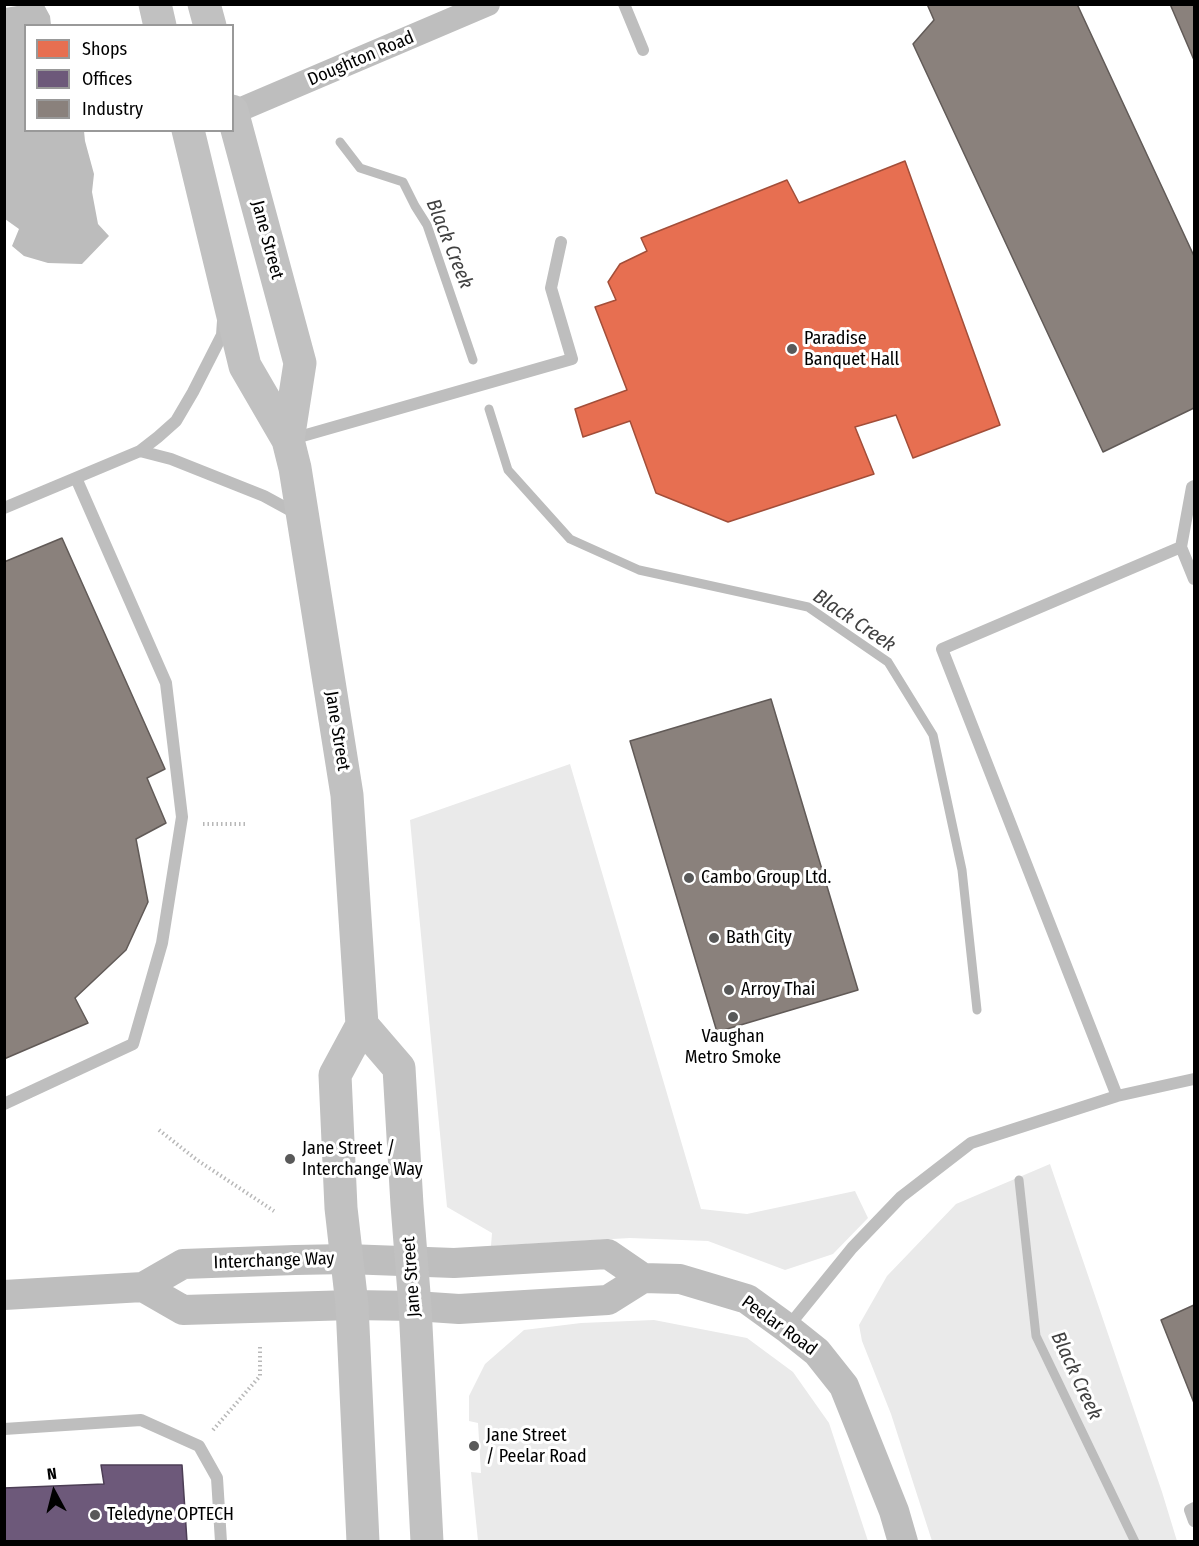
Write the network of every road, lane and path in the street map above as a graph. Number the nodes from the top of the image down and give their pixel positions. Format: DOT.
graph roads {
  1 [pos="155,4"];
  2 [pos="204,4"];
  3 [pos="488,4"];
  4 [pos="624,4"];
  5 [pos="160,24"];
  6 [pos="209,24"];
  7 [pos="643,50"];
  8 [pos="234,112"];
  9 [pos="234,116"];
  10 [pos="188,132"];
  11 [pos="561,242"];
  12 [pos="224,283"];
  13 [pos="288,440"];
  14 [pos="140,451"];
  15 [pos="76,478"];
  16 [pos="1194,486"];
  17 [pos="4,508"];
  18 [pos="303,518"];
  19 [pos="1181,548"];
  20 [pos="1194,579"];
  21 [pos="181,824"];
  22 [pos="246,824"];
  23 [pos="362,1025"];
  24 [pos="1194,1079"];
  25 [pos="1117,1096"];
  26 [pos="4,1104"];
  27 [pos="159,1130"];
  28 [pos="274,1211"];
  29 [pos="347,1259"];
  30 [pos="412,1261"];
  31 [pos="643,1278"];
  32 [pos="143,1287"];
  33 [pos="4,1295"];
  34 [pos="352,1305"];
  35 [pos="415,1306"];
  36 [pos="787,1328"];
  37 [pos="260,1345"];
  38 [pos="4,1429"];
  39 [pos="199,1446"];
  40 [pos="1194,1508"];
  41 [pos="1194,1521"];
  42 [pos="221,1542"];
  43 [pos="363,1542"];
  44 [pos="427,1542"];
  45 [pos="903,1542"];
  1 -- 5 [label="main road"];
  2 -- 6 [label="main road"];
  3 -- 8 [label="street, Doughton Road"];
  4 -- 7 [label="lane"];
  9 -- 13 [label="main road, Jane Street"];
  10 -- 12 [label="main road, Jane Street"];
  11 -- 13 [label="lane"];
  12 -- 13 [label="main road, Jane Street"];
  12 -- 14 [label="lane"];
  13 -- 18 [label="main road, Jane Street"];
  14 -- 15 [label="lane"];
  14 -- 18 [label="lane"];
  15 -- 17 [label="lane"];
  15 -- 21 [label="lane"];
  16 -- 19 [label="lane"];
  18 -- 23 [label="main road, Jane Street"];
  19 -- 20 [label="lane"];
  19 -- 25 [label="lane"];
  21 -- 22 [label="path"];
  21 -- 26 [label="lane"];
  23 -- 29 [label="main road"];
  23 -- 30 [label="main road, Jane Street"];
  24 -- 25 [label="lane"];
  25 -- 36 [label="lane"];
  27 -- 28 [label="path"];
  29 -- 30 [label="street, Interchange Way"];
  29 -- 32 [label="street, Interchange Way"];
  29 -- 34 [label="main road"];
  30 -- 31 [label="street"];
  30 -- 35 [label="main road, Jane Street"];
  31 -- 35 [label="street"];
  31 -- 36 [label="street, Peelar Road"];
  32 -- 33 [label="street, Interchange Way"];
  32 -- 34 [label="street"];
  34 -- 35 [label="street"];
  34 -- 43 [label="main road"];
  35 -- 44 [label="main road, Jane Street"];
  36 -- 45 [label="street, Peelar Road"];
  37 -- 39 [label="path"];
  38 -- 39 [label="lane"];
  39 -- 42 [label="lane"];
  40 -- 41 [label="lane"];
}
